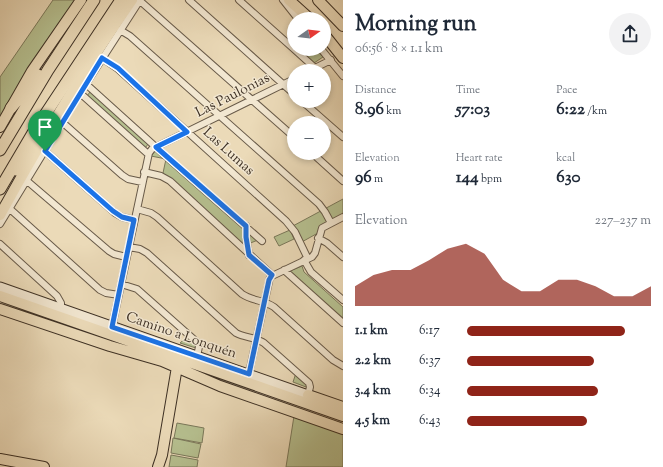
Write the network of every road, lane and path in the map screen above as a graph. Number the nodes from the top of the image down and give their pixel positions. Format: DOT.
graph roads {
  1 [pos="81,0"];
  2 [pos="94,0"];
  3 [pos="121,0"];
  4 [pos="132,0"];
  5 [pos="139,0"];
  6 [pos="189,0"];
  7 [pos="239,0"];
  8 [pos="283,0"];
  9 [pos="288,0"];
  10 [pos="298,0"];
  11 [pos="318,0"];
  12 [pos="329,0"];
  13 [pos="292,12"];
  14 [pos="303,12"];
  15 [pos="306,12"];
  16 [pos="341,24"];
  17 [pos="120,30"];
  18 [pos="66,41"];
  19 [pos="287,43"];
  20 [pos="331,43"];
  21 [pos="302,56"];
  22 [pos="327,56"];
  23 [pos="102,58"];
  24 [pos="343,58"];
  25 [pos="331,60"];
  26 [pos="311,64"];
  27 [pos="323,64"];
  28 [pos="343,76"];
  29 [pos="287,82"];
  30 [pos="86,84"];
  31 [pos="283,84"];
  32 [pos="287,88"];
  33 [pos="80,93"];
  34 [pos="252,100"];
  35 [pos="11,108"];
  36 [pos="310,108"];
  37 [pos="219,116"];
  38 [pos="62,122"];
  39 [pos="0,126"];
  40 [pos="287,131"];
  41 [pos="187,132"];
  42 [pos="46,136"];
  43 [pos="343,137"];
  44 [pos="156,147"];
  45 [pos="0,150"];
  46 [pos="45,151"];
  47 [pos="148,154"];
  48 [pos="320,160"];
  49 [pos="144,172"];
  50 [pos="26,180"];
  51 [pos="343,181"];
  52 [pos="142,182"];
  53 [pos="0,188"];
  54 [pos="10,208"];
  55 [pos="136,209"];
  56 [pos="0,214"];
  57 [pos="343,217"];
  58 [pos="134,220"];
  59 [pos="331,223"];
  60 [pos="0,224"];
  61 [pos="246,226"];
  62 [pos="318,238"];
  63 [pos="262,241"];
  64 [pos="0,244"];
  65 [pos="129,247"];
  66 [pos="249,255"];
  67 [pos="126,257"];
  68 [pos="343,257"];
  69 [pos="306,260"];
  70 [pos="284,270"];
  71 [pos="272,275"];
  72 [pos="121,284"];
  73 [pos="0,288"];
  74 [pos="118,295"];
  75 [pos="0,296"];
  76 [pos="343,300"];
  77 [pos="264,302"];
  78 [pos="0,309"];
  79 [pos="61,309"];
  80 [pos="343,323"];
  81 [pos="112,327"];
  82 [pos="256,340"];
  83 [pos="197,356"];
  84 [pos="178,363"];
  85 [pos="343,366"];
  86 [pos="249,374"];
  87 [pos="308,395"];
  88 [pos="343,407"];
  89 [pos="343,416"];
  90 [pos="343,429"];
  91 [pos="0,459"];
  92 [pos="44,467"];
  93 [pos="158,467"];
  1 -- 35 [label="main road"];
  2 -- 18 [label="highway"];
  3 -- 53 [label="highway"];
  4 -- 42 [label="main road"];
  5 -- 17 [label="street"];
  5 -- 34 [label="street"];
  6 -- 31 [label="street"];
  7 -- 19 [label="street"];
  8 -- 13 [label="street"];
  9 -- 14 [label="main road"];
  10 -- 15 [label="main road"];
  11 -- 16 [label="main road"];
  12 -- 16 [label="main road"];
  17 -- 23 [label="street"];
  17 -- 37 [label="street"];
  18 -- 35 [label="highway"];
  18 -- 45 [label="highway"];
  20 -- 24 [label="main road"];
  21 -- 26 [label="street"];
  22 -- 25 [label="street"];
  23 -- 30 [label="street"];
  23 -- 41 [label="street, Las Lumas"];
  25 -- 27 [label="street"];
  25 -- 28 [label="street"];
  29 -- 31 [label="street, Las Paulonias"];
  30 -- 33 [label="street"];
  30 -- 44 [label="street"];
  31 -- 32 [label="street"];
  31 -- 34 [label="street, Las Paulonias"];
  33 -- 38 [label="street"];
  33 -- 47 [label="street"];
  34 -- 37 [label="street, Las Paulonias"];
  34 -- 40 [label="street"];
  35 -- 39 [label="main road"];
  36 -- 43 [label="street"];
  37 -- 41 [label="street, Las Paulonias"];
  37 -- 59 [label="street"];
  38 -- 46 [label="street"];
  38 -- 52 [label="street"];
  41 -- 44 [label="street, Las Paulonias"];
  41 -- 69 [label="street, Las Lumas"];
  42 -- 53 [label="highway"];
  42 -- 56 [label="main road"];
  44 -- 47 [label="street, Las Paulonias"];
  44 -- 61 [label="street"];
  46 -- 50 [label="street"];
  46 -- 58 [label="street"];
  47 -- 49 [label="street"];
  48 -- 51 [label="street"];
  49 -- 52 [label="street"];
  49 -- 66 [label="street"];
  50 -- 54 [label="street"];
  50 -- 67 [label="street"];
  52 -- 55 [label="street"];
  54 -- 60 [label="street"];
  54 -- 74 [label="street"];
  55 -- 58 [label="street"];
  55 -- 77 [label="street"];
  57 -- 59 [label="street"];
  58 -- 65 [label="street"];
  59 -- 62 [label="street"];
  61 -- 63 [label="street"];
  61 -- 66 [label="street"];
  62 -- 68 [label="street"];
  62 -- 69 [label="street"];
  64 -- 79 [label="street"];
  65 -- 67 [label="street"];
  65 -- 82 [label="street"];
  66 -- 71 [label="street"];
  67 -- 72 [label="street"];
  69 -- 70 [label="street"];
  69 -- 76 [label="street, Las Lumas"];
  70 -- 71 [label="street"];
  70 -- 80 [label="street"];
  71 -- 77 [label="street"];
  72 -- 74 [label="street"];
  72 -- 83 [label="street"];
  73 -- 79 [label="street, Camino a Lonquén"];
  74 -- 81 [label="street"];
  75 -- 84 [label="main road, Camino a Lonquén"];
  77 -- 82 [label="street"];
  77 -- 85 [label="street"];
  78 -- 84 [label="main road, Camino a Lonquén"];
  79 -- 81 [label="street, Camino a Lonquén"];
  81 -- 83 [label="street, Camino a Lonquén"];
  82 -- 86 [label="street"];
  82 -- 87 [label="street"];
  83 -- 86 [label="street, Camino a Lonquén"];
  84 -- 89 [label="main road, Camino a Lonquén"];
  84 -- 90 [label="main road, Camino a Lonquén"];
  84 -- 93 [label="main road"];
  86 -- 87 [label="street, Camino a Lonquén"];
  87 -- 88 [label="main road"];
  91 -- 92 [label="main road"];
}
